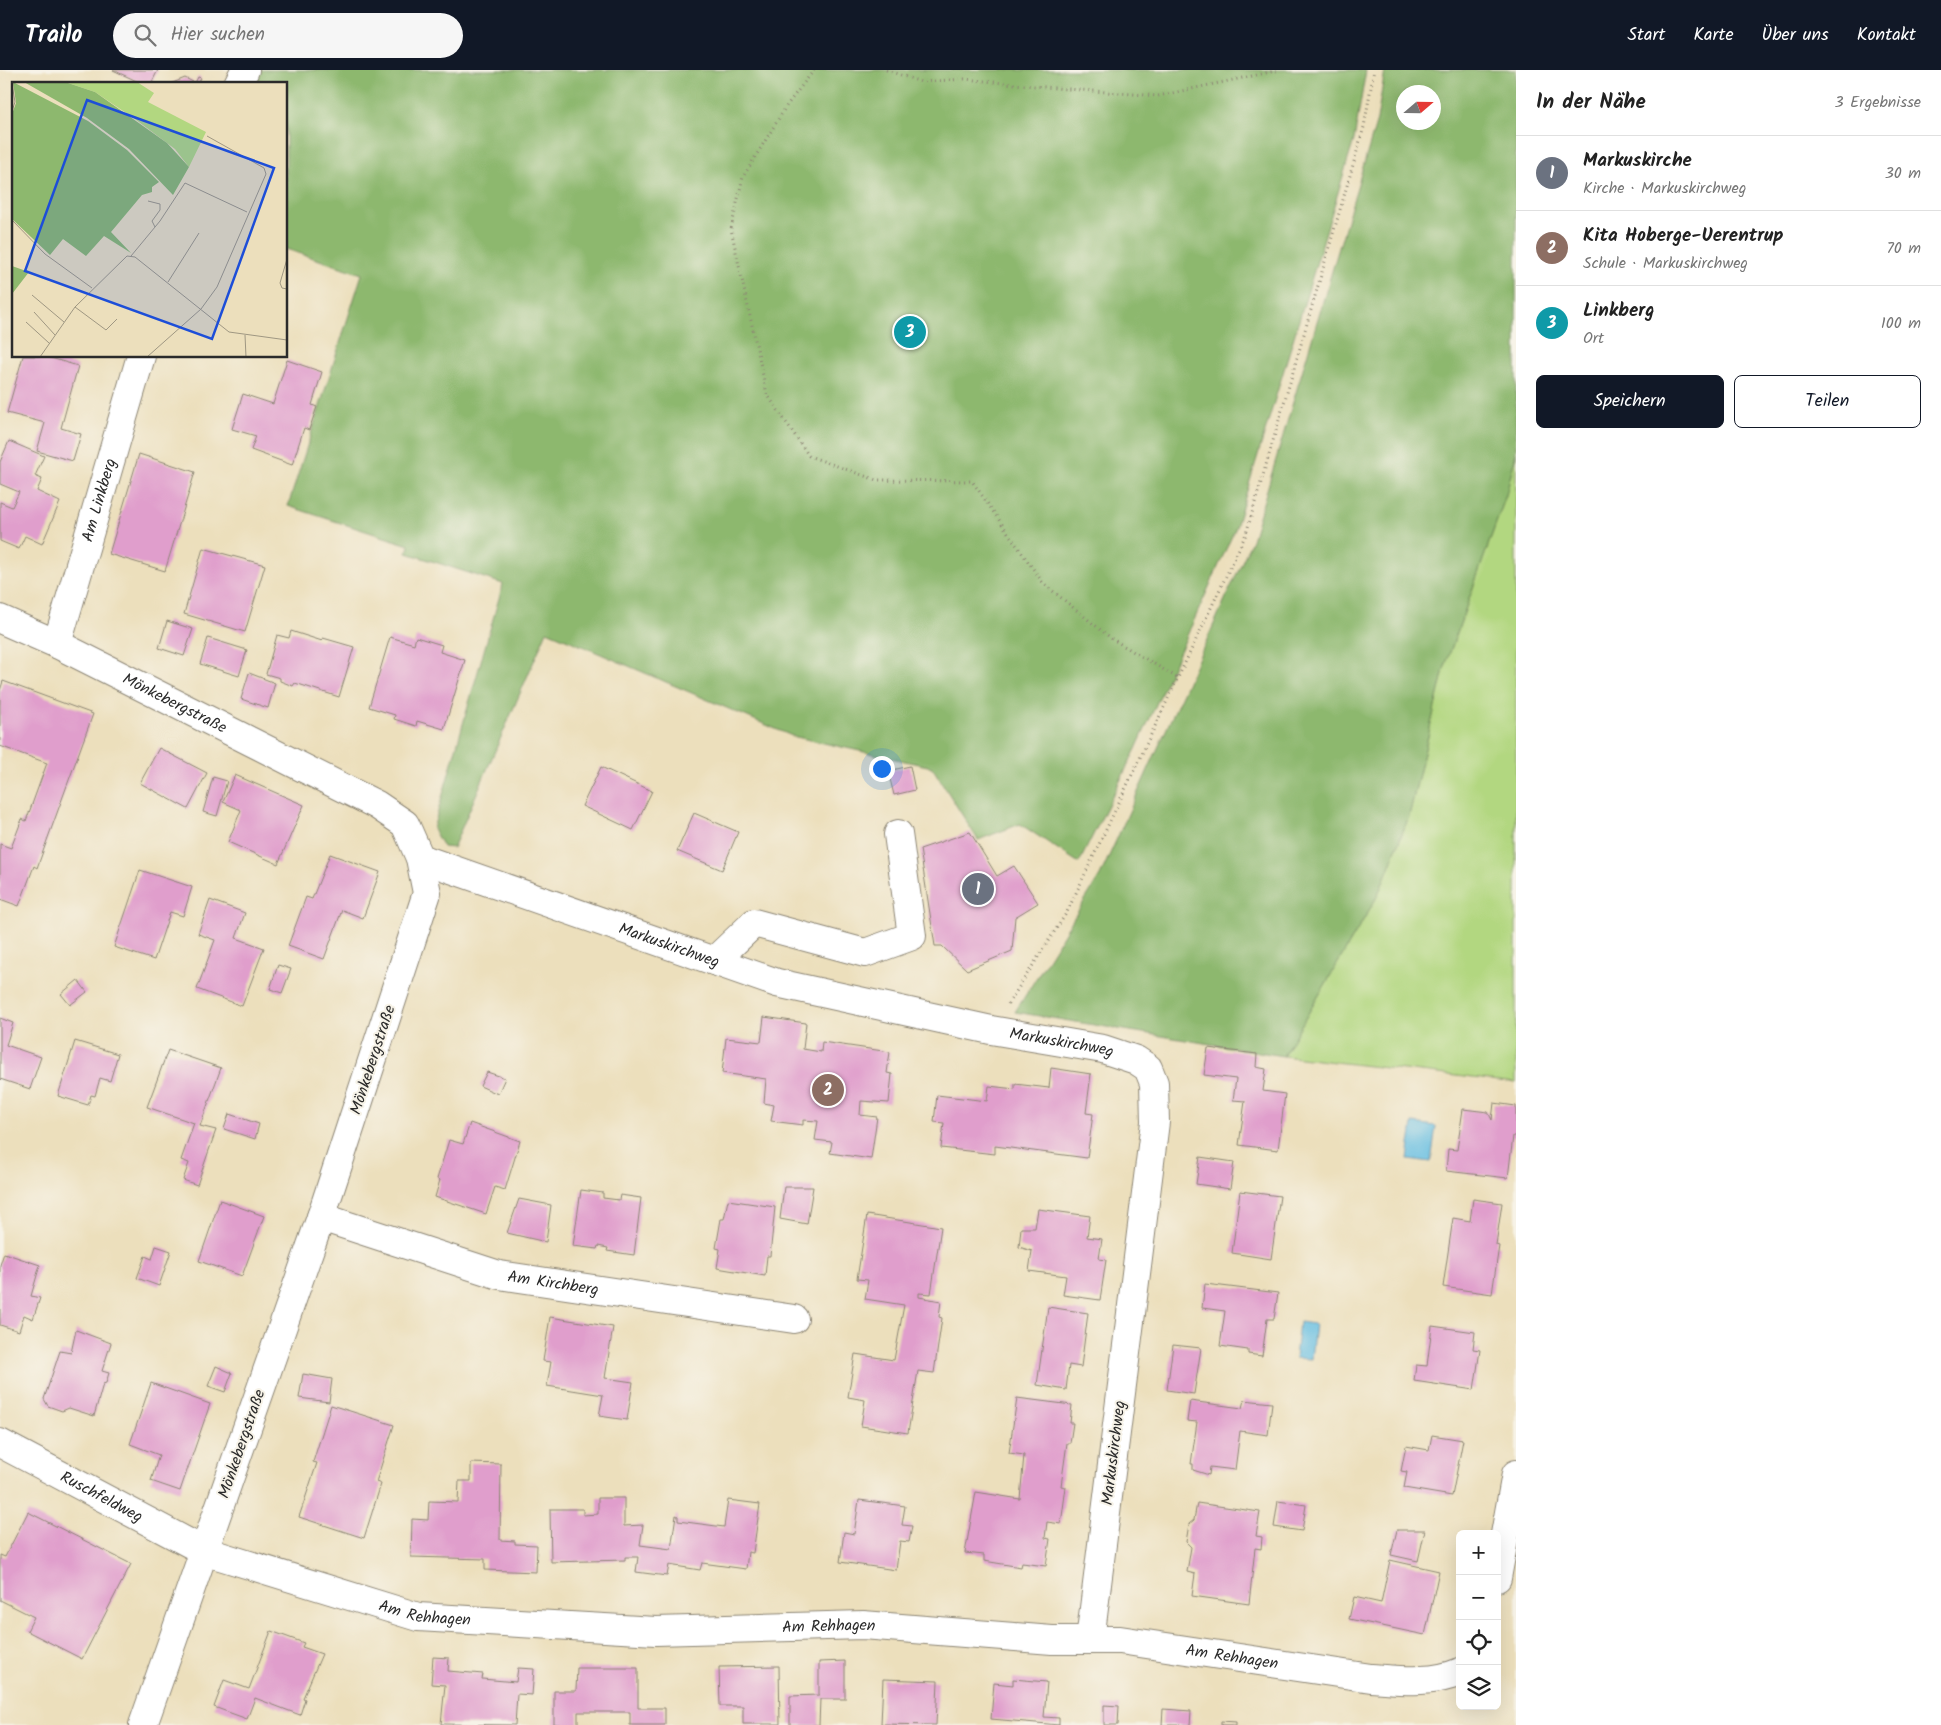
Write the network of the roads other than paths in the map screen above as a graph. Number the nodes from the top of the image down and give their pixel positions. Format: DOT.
graph roads {
  1 [pos="245,70"];
  2 [pos="239,82"];
  3 [pos="140,358"];
  4 [pos="0,620"];
  5 [pos="56,644"];
  6 [pos="898,834"];
  7 [pos="420,858"];
  8 [pos="714,961"];
  9 [pos="321,1217"];
  10 [pos="794,1319"];
  11 [pos="0,1443"];
  12 [pos="1516,1474"];
  13 [pos="204,1551"];
  14 [pos="1498,1575"];
  15 [pos="1090,1640"];
  16 [pos="1456,1674"];
  17 [pos="143,1725"];
  1 -- 2 [label="street"];
  3 -- 5 [label="street, Am Linkberg"];
  4 -- 5 [label="street, Mönkebergstraße"];
  5 -- 7 [label="street, Mönkebergstraße"];
  6 -- 8 [label="street"];
  7 -- 8 [label="street, Markuskirchweg"];
  7 -- 9 [label="street, Mönkebergstraße"];
  8 -- 15 [label="street, Markuskirchweg"];
  9 -- 10 [label="street, Am Kirchberg"];
  9 -- 13 [label="street, Mönkebergstraße"];
  11 -- 13 [label="street, Ruschfeldweg"];
  12 -- 14 [label="street"];
  13 -- 15 [label="street, Am Rehhagen"];
  13 -- 17 [label="street, Mönkebergstraße"];
  15 -- 16 [label="street, Am Rehhagen"];
}
